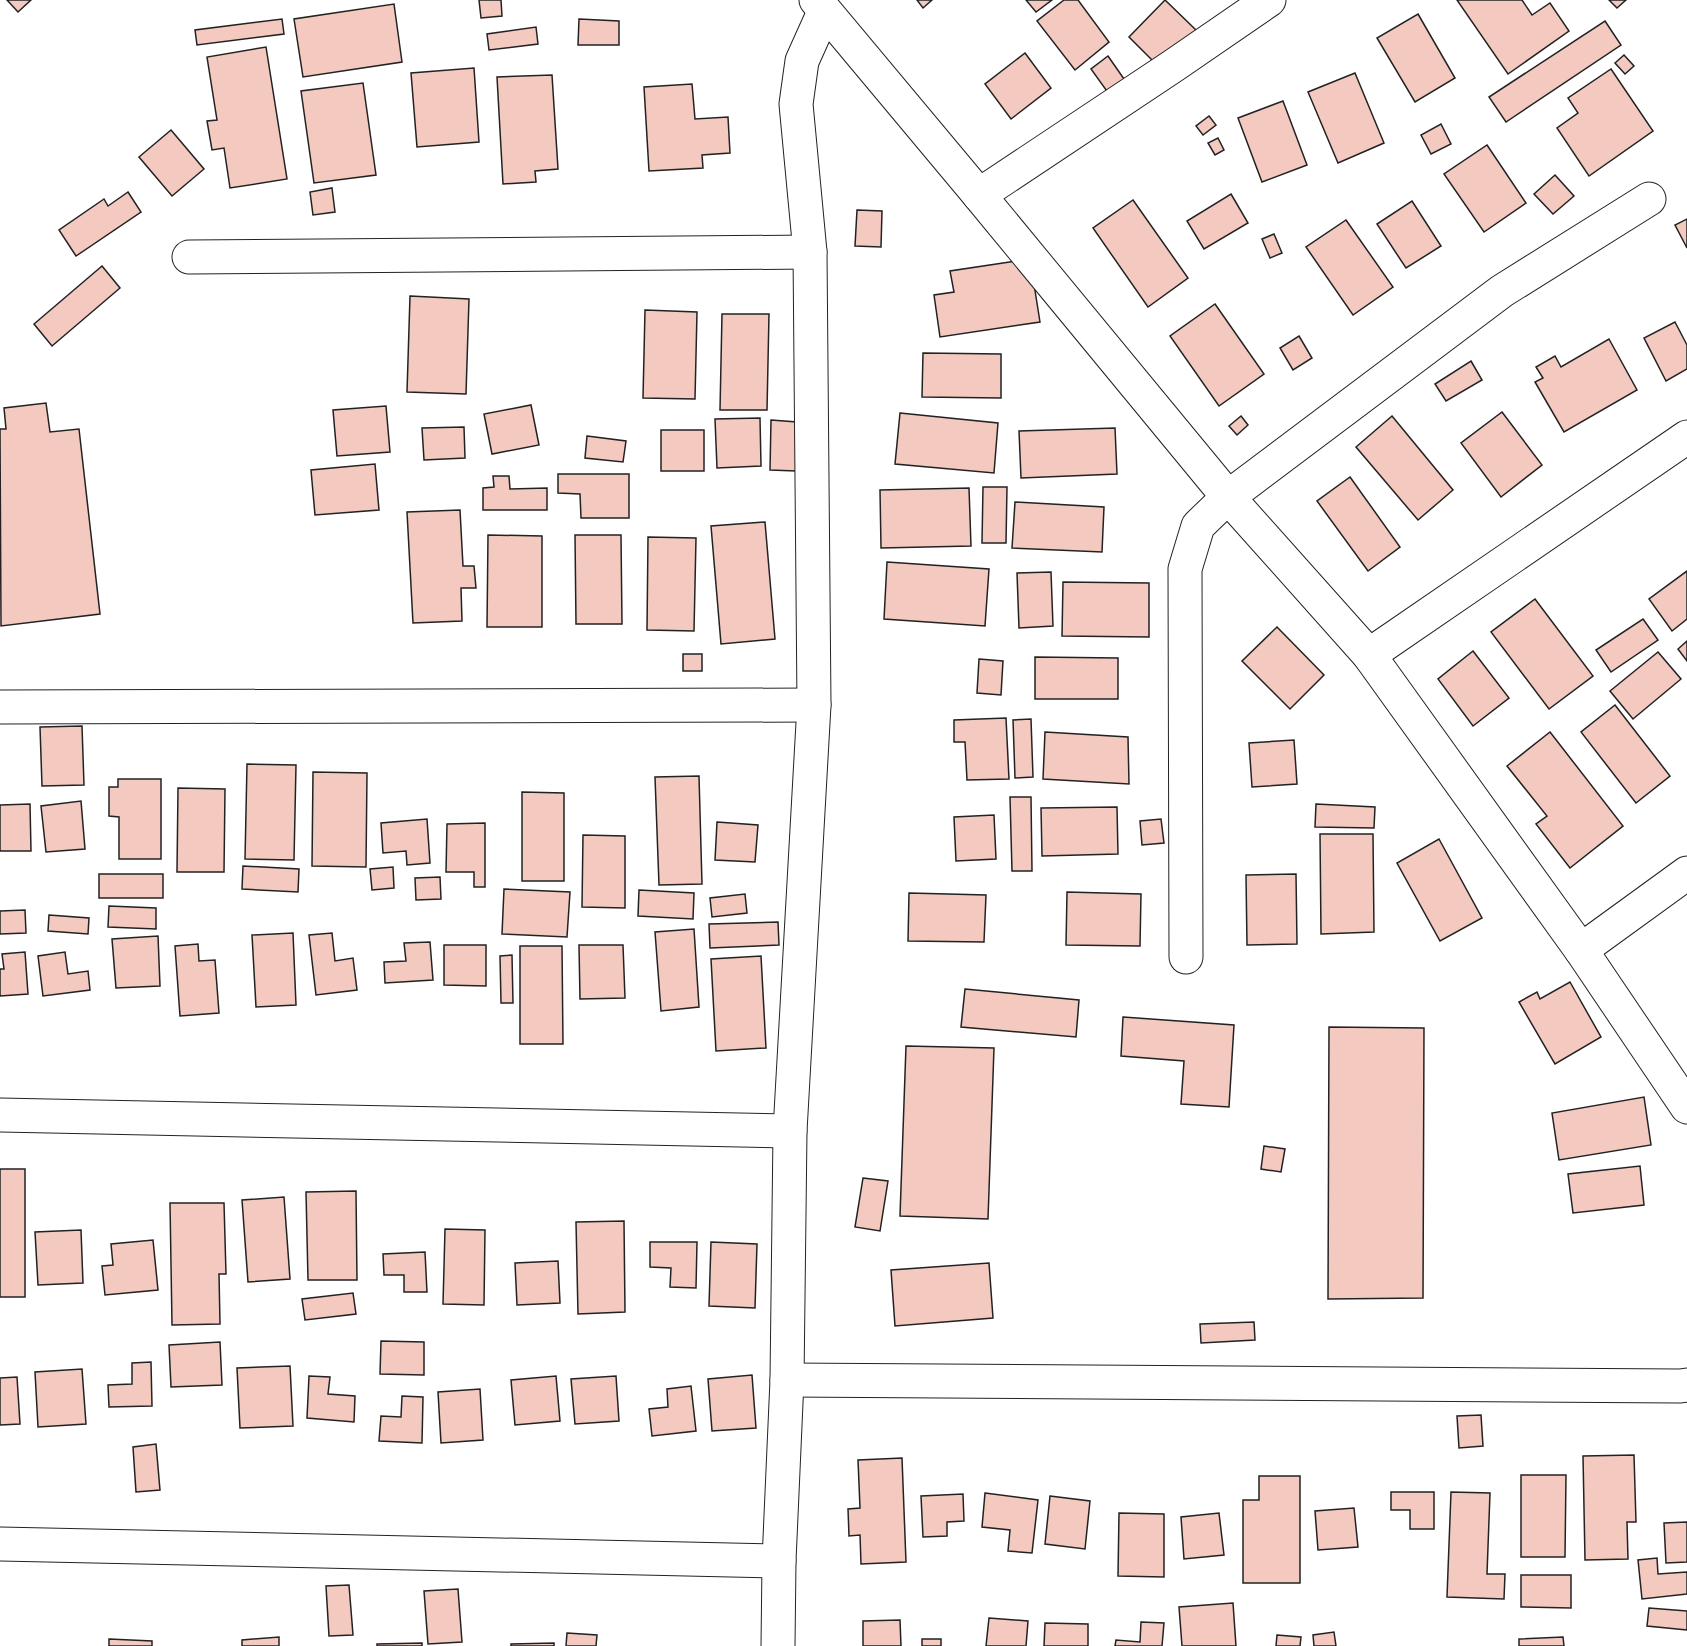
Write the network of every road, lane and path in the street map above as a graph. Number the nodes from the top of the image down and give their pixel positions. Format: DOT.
graph roads {
  1 [pos="1269,0"];
  2 [pos="820,6"];
  3 [pos="979,195"];
  4 [pos="1649,200"];
  5 [pos="810,252"];
  6 [pos="189,257"];
  7 [pos="1687,437"];
  8 [pos="1228,497"];
  9 [pos="1369,655"];
  10 [pos="814,705"];
  11 [pos="0,707"];
  12 [pos="1687,873"];
  13 [pos="1581,950"];
  14 [pos="1186,957"];
  15 [pos="1687,1107"];
  16 [pos="0,1115"];
  17 [pos="790,1131"];
  18 [pos="787,1380"];
  19 [pos="1687,1385"];
  20 [pos="0,1544"];
  21 [pos="778,1561"];
  22 [pos="778,1646"];
  1 -- 3 [label="street"];
  2 -- 3 [label="street"];
  2 -- 5 [label="street"];
  3 -- 8 [label="street"];
  4 -- 8 [label="street"];
  5 -- 6 [label="street"];
  5 -- 10 [label="street"];
  7 -- 9 [label="street"];
  8 -- 9 [label="street"];
  8 -- 14 [label="street"];
  9 -- 13 [label="street"];
  10 -- 11 [label="street"];
  10 -- 17 [label="street"];
  12 -- 13 [label="street"];
  13 -- 15 [label="street"];
  16 -- 17 [label="street"];
  17 -- 18 [label="street"];
  18 -- 19 [label="street"];
  18 -- 21 [label="street"];
  20 -- 21 [label="street"];
  21 -- 22 [label="street"];
}
